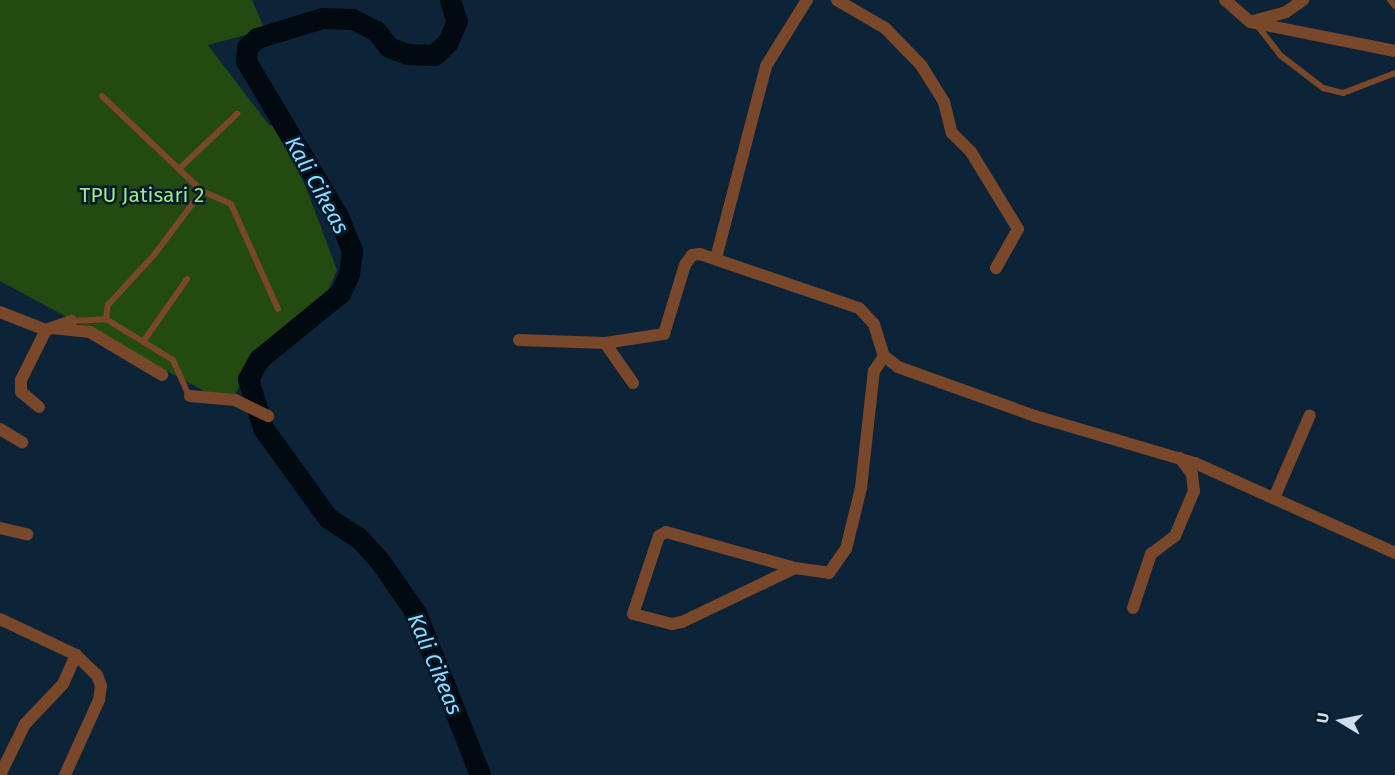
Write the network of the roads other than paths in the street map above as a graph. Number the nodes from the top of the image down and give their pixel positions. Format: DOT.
graph roads {
  1 [pos="807,0"];
  2 [pos="837,0"];
  3 [pos="1225,0"];
  4 [pos="1304,0"];
  5 [pos="1390,0"];
  6 [pos="1395,6"];
  7 [pos="1253,23"];
  8 [pos="1393,52"];
  9 [pos="1395,73"];
  10 [pos="102,96"];
  11 [pos="237,114"];
  12 [pos="180,168"];
  13 [pos="202,191"];
  14 [pos="716,258"];
  15 [pos="996,267"];
  16 [pos="187,279"];
  17 [pos="279,309"];
  18 [pos="0,312"];
  19 [pos="106,319"];
  20 [pos="71,321"];
  21 [pos="49,329"];
  22 [pos="519,340"];
  23 [pos="143,342"];
  24 [pos="605,343"];
  25 [pos="884,356"];
  26 [pos="162,375"];
  27 [pos="633,383"];
  28 [pos="190,396"];
  29 [pos="39,407"];
  30 [pos="1310,415"];
  31 [pos="268,416"];
  32 [pos="0,429"];
  33 [pos="22,442"];
  34 [pos="1180,458"];
  35 [pos="1274,498"];
  36 [pos="0,528"];
  37 [pos="27,534"];
  38 [pos="1395,553"];
  39 [pos="795,568"];
  40 [pos="1132,608"];
  41 [pos="0,619"];
  42 [pos="76,655"];
  43 [pos="0,775"];
  44 [pos="65,775"];
  1 -- 14 [label="street"];
  2 -- 15 [label="street"];
  3 -- 7 [label="street"];
  4 -- 7 [label="street"];
  5 -- 6 [label="lane"];
  7 -- 8 [label="street"];
  7 -- 9 [label="lane"];
  10 -- 12 [label="lane"];
  11 -- 12 [label="lane"];
  12 -- 13 [label="lane"];
  13 -- 17 [label="lane"];
  13 -- 19 [label="lane"];
  14 -- 24 [label="street"];
  14 -- 25 [label="street"];
  16 -- 23 [label="lane"];
  18 -- 21 [label="street"];
  19 -- 20 [label="lane"];
  19 -- 23 [label="lane"];
  20 -- 21 [label="street"];
  21 -- 26 [label="street"];
  21 -- 29 [label="street"];
  22 -- 24 [label="street"];
  23 -- 28 [label="lane"];
  24 -- 27 [label="street"];
  25 -- 34 [label="street"];
  25 -- 39 [label="street"];
  28 -- 31 [label="street"];
  30 -- 35 [label="street"];
  32 -- 33 [label="street"];
  34 -- 35 [label="street"];
  34 -- 40 [label="street"];
  35 -- 38 [label="street"];
  36 -- 37 [label="street"];
  39 -- 39 [label="street"];
  41 -- 42 [label="street"];
  42 -- 43 [label="street"];
  42 -- 44 [label="street"];
}
